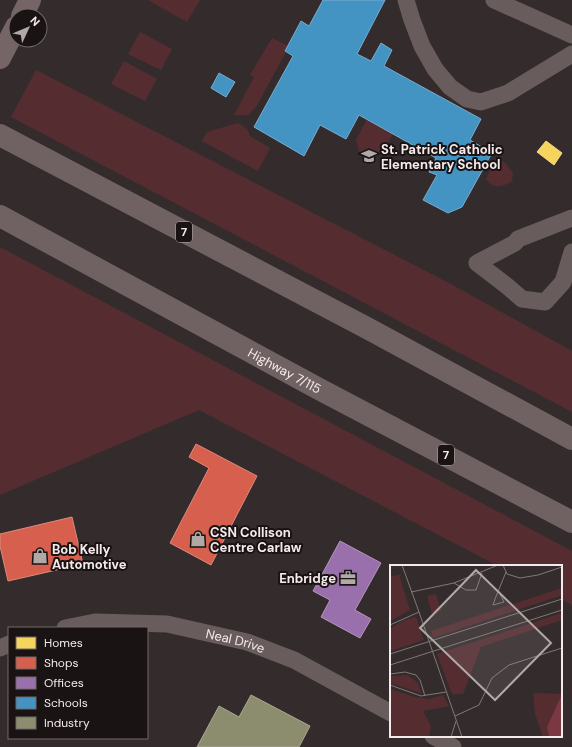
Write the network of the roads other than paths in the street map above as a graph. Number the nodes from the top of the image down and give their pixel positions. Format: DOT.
graph roads {
  1 [pos="406,0"];
  2 [pos="494,0"];
  3 [pos="572,35"];
  4 [pos="8,42"];
  5 [pos="572,54"];
  6 [pos="0,58"];
  7 [pos="0,135"];
  8 [pos="0,216"];
  9 [pos="572,218"];
  10 [pos="572,252"];
  11 [pos="572,439"];
  12 [pos="572,522"];
  13 [pos="70,627"];
  14 [pos="390,712"];
  15 [pos="435,737"];
  16 [pos="453,747"];
  1 -- 5 [label="street"];
  2 -- 3 [label="street"];
  4 -- 6 [label="main road"];
  7 -- 11 [label="highway, 7"];
  8 -- 12 [label="highway, Highway 7/115 / 7"];
  9 -- 10 [label="street"];
  13 -- 14 [label="street, Neal Drive"];
  15 -- 16 [label="street"];
}
